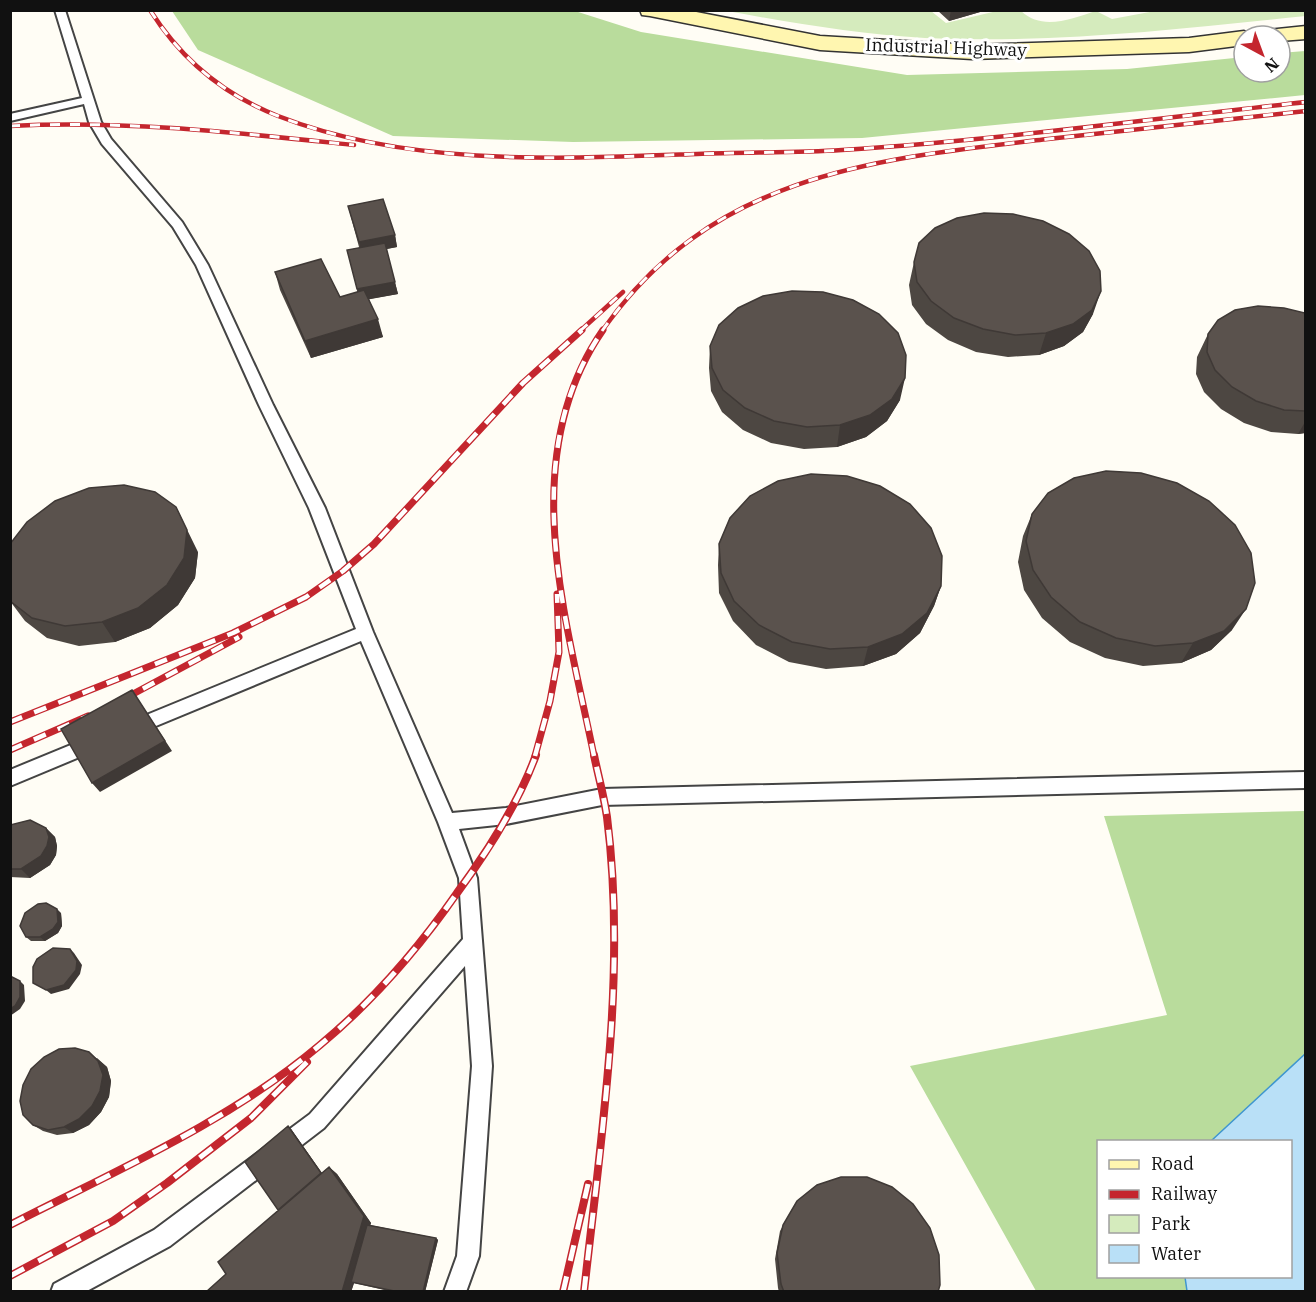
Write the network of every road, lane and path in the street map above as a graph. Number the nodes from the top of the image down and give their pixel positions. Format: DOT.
graph roads {
  1 [pos="60,10"];
  2 [pos="650,10"];
  3 [pos="1232,40"];
  4 [pos="88,100"];
  5 [pos="10,118"];
  6 [pos="365,632"];
  7 [pos="10,778"];
  8 [pos="1305,780"];
  9 [pos="447,822"];
  10 [pos="474,942"];
  11 [pos="62,1292"];
  12 [pos="455,1292"];
  1 -- 4 [label="lane"];
  2 -- 3 [label="main road, Industrial Highway"];
  4 -- 5 [label="lane"];
  4 -- 6 [label="lane"];
  6 -- 7 [label="lane"];
  6 -- 9 [label="lane"];
  8 -- 9 [label="lane"];
  9 -- 10 [label="lane"];
  10 -- 11 [label="lane"];
  10 -- 12 [label="lane"];
}
